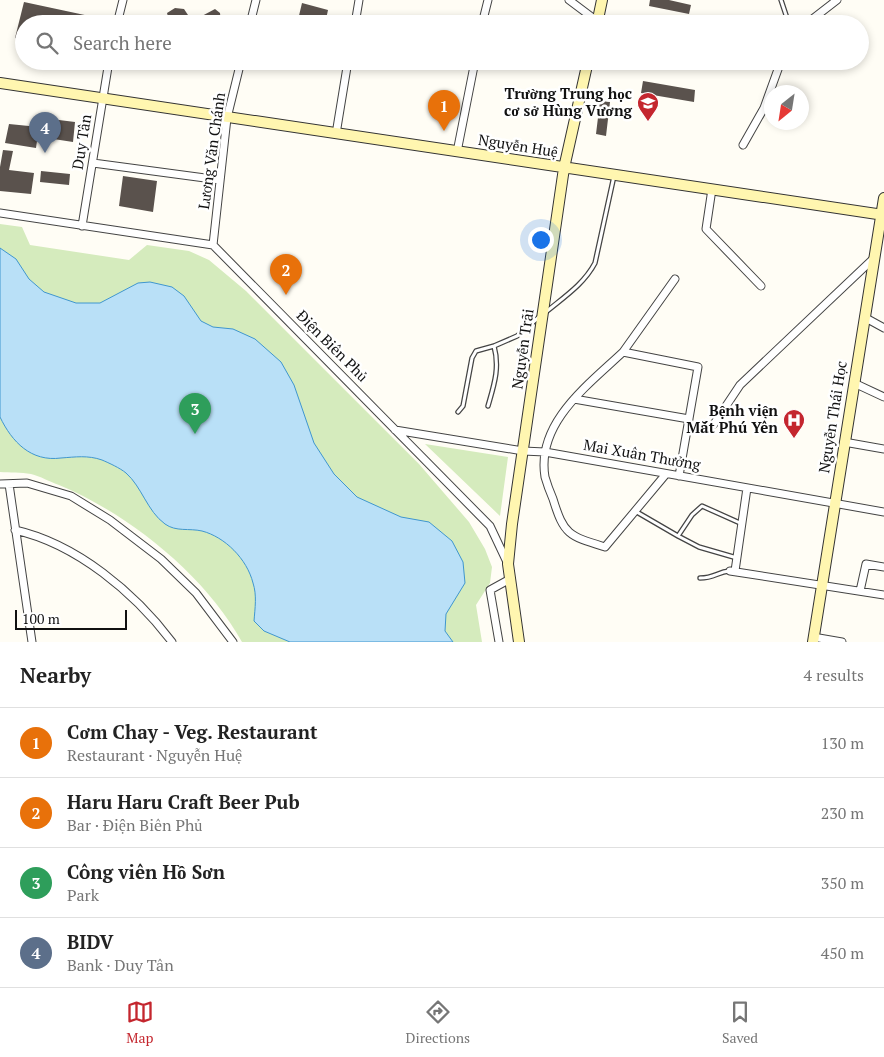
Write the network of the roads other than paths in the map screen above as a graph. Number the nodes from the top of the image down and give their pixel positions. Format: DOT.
graph roads {
  1 [pos="123,0"];
  2 [pos="256,0"];
  3 [pos="359,0"];
  4 [pos="488,0"];
  5 [pos="569,0"];
  6 [pos="602,0"];
  7 [pos="781,0"];
  8 [pos="837,0"];
  9 [pos="119,15"];
  10 [pos="252,15"];
  11 [pos="356,15"];
  12 [pos="484,15"];
  13 [pos="587,15"];
  14 [pos="599,15"];
  15 [pos="786,15"];
  16 [pos="818,15"];
  17 [pos="107,70"];
  18 [pos="239,70"];
  19 [pos="347,70"];
  20 [pos="473,70"];
  21 [pos="586,70"];
  22 [pos="779,70"];
  23 [pos="0,83"];
  24 [pos="102,99"];
  25 [pos="227,118"];
  26 [pos="336,134"];
  27 [pos="743,145"];
  28 [pos="456,152"];
  29 [pos="93,163"];
  30 [pos="564,168"];
  31 [pos="614,176"];
  32 [pos="220,180"];
  33 [pos="712,189"];
  34 [pos="884,198"];
  35 [pos="0,213"];
  36 [pos="882,214"];
  37 [pos="82,226"];
  38 [pos="213,245"];
  39 [pos="873,259"];
  40 [pos="676,279"];
  41 [pos="761,286"];
  42 [pos="543,314"];
  43 [pos="864,317"];
  44 [pos="884,328"];
  45 [pos="494,346"];
  46 [pos="623,352"];
  47 [pos="854,382"];
  48 [pos="884,398"];
  49 [pos="574,399"];
  50 [pos="488,406"];
  51 [pos="458,412"];
  52 [pos="689,419"];
  53 [pos="714,424"];
  54 [pos="395,430"];
  55 [pos="844,442"];
  56 [pos="884,449"];
  57 [pos="523,451"];
  58 [pos="545,452"];
  59 [pos="666,474"];
  60 [pos="679,476"];
  61 [pos="0,484"];
  62 [pos="9,484"];
  63 [pos="747,488"];
  64 [pos="834,503"];
  65 [pos="635,511"];
  66 [pos="884,512"];
  67 [pos="742,524"];
  68 [pos="15,530"];
  69 [pos="678,536"];
  70 [pos="737,558"];
  71 [pos="508,564"];
  72 [pos="884,567"];
  73 [pos="733,571"];
  74 [pos="700,578"];
  75 [pos="510,579"];
  76 [pos="822,585"];
  77 [pos="860,591"];
  78 [pos="884,595"];
  79 [pos="813,640"];
  80 [pos="32,642"];
  81 [pos="172,642"];
  82 [pos="233,642"];
  83 [pos="499,642"];
  84 [pos="519,642"];
  85 [pos="842,642"];
  1 -- 9 [label="street"];
  2 -- 10 [label="street"];
  3 -- 11 [label="street"];
  4 -- 12 [label="street"];
  5 -- 13 [label="street"];
  6 -- 14 [label="street"];
  7 -- 15 [label="lane"];
  8 -- 16 [label="street"];
  17 -- 24 [label="street, Duy Tân"];
  18 -- 25 [label="street, Lương Văn Chánh"];
  19 -- 26 [label="street"];
  20 -- 28 [label="street"];
  21 -- 30 [label="street, Nguyễn Trãi"];
  22 -- 27 [label="street"];
  23 -- 24 [label="street, Nguyễn Huệ"];
  24 -- 25 [label="street, Nguyễn Huệ"];
  24 -- 29 [label="street, Duy Tân"];
  25 -- 26 [label="street, Nguyễn Huệ"];
  25 -- 32 [label="street, Lương Văn Chánh"];
  26 -- 28 [label="street, Nguyễn Huệ"];
  28 -- 30 [label="street, Nguyễn Huệ"];
  29 -- 32 [label="street"];
  29 -- 37 [label="street, Duy Tân"];
  30 -- 31 [label="street, Nguyễn Huệ"];
  30 -- 42 [label="street, Nguyễn Trãi"];
  31 -- 33 [label="street, Nguyễn Huệ"];
  31 -- 42 [label="lane"];
  32 -- 38 [label="street, Lương Văn Chánh"];
  33 -- 36 [label="street, Nguyễn Huệ"];
  33 -- 41 [label="street"];
  34 -- 36 [label="street, Nguyễn Thái Học"];
  35 -- 37 [label="street"];
  36 -- 39 [label="street, Nguyễn Thái Học"];
  37 -- 38 [label="street"];
  38 -- 54 [label="street, Điện Biên Phủ"];
  39 -- 43 [label="street, Nguyễn Thái Học"];
  39 -- 53 [label="street"];
  40 -- 46 [label="street"];
  42 -- 45 [label="lane"];
  42 -- 57 [label="street, Nguyễn Trãi"];
  43 -- 44 [label="street"];
  43 -- 47 [label="street, Nguyễn Thái Học"];
  45 -- 50 [label="lane"];
  45 -- 51 [label="lane"];
  46 -- 49 [label="street"];
  46 -- 52 [label="street"];
  47 -- 48 [label="street"];
  47 -- 55 [label="street, Nguyễn Thái Học"];
  49 -- 52 [label="street"];
  49 -- 58 [label="street"];
  52 -- 60 [label="street"];
  54 -- 57 [label="street, Mai Xuân Thưởng"];
  54 -- 71 [label="street, Điện Biên Phủ"];
  55 -- 56 [label="street"];
  55 -- 64 [label="street, Nguyễn Thái Học"];
  57 -- 58 [label="street, Mai Xuân Thưởng"];
  57 -- 71 [label="street, Nguyễn Trãi"];
  58 -- 59 [label="street, Mai Xuân Thưởng"];
  58 -- 65 [label="street"];
  59 -- 60 [label="street, Mai Xuân Thưởng"];
  59 -- 65 [label="street"];
  60 -- 63 [label="street, Mai Xuân Thưởng"];
  61 -- 62 [label="street"];
  62 -- 68 [label="street"];
  62 -- 82 [label="street"];
  63 -- 64 [label="street, Mai Xuân Thưởng"];
  63 -- 67 [label="street"];
  64 -- 66 [label="street, Mai Xuân Thưởng"];
  64 -- 76 [label="street, Nguyễn Thái Học"];
  65 -- 69 [label="lane"];
  67 -- 69 [label="lane"];
  67 -- 70 [label="street"];
  68 -- 80 [label="street"];
  68 -- 81 [label="street"];
  69 -- 70 [label="lane"];
  70 -- 73 [label="street"];
  71 -- 75 [label="street, Nguyễn Trãi"];
  72 -- 77 [label="street"];
  73 -- 74 [label="lane"];
  73 -- 76 [label="street"];
  75 -- 83 [label="street"];
  75 -- 84 [label="street, Nguyễn Trãi"];
  76 -- 77 [label="street"];
  76 -- 79 [label="street, Nguyễn Thái Học"];
  77 -- 78 [label="street"];
  79 -- 85 [label="street"];
}
